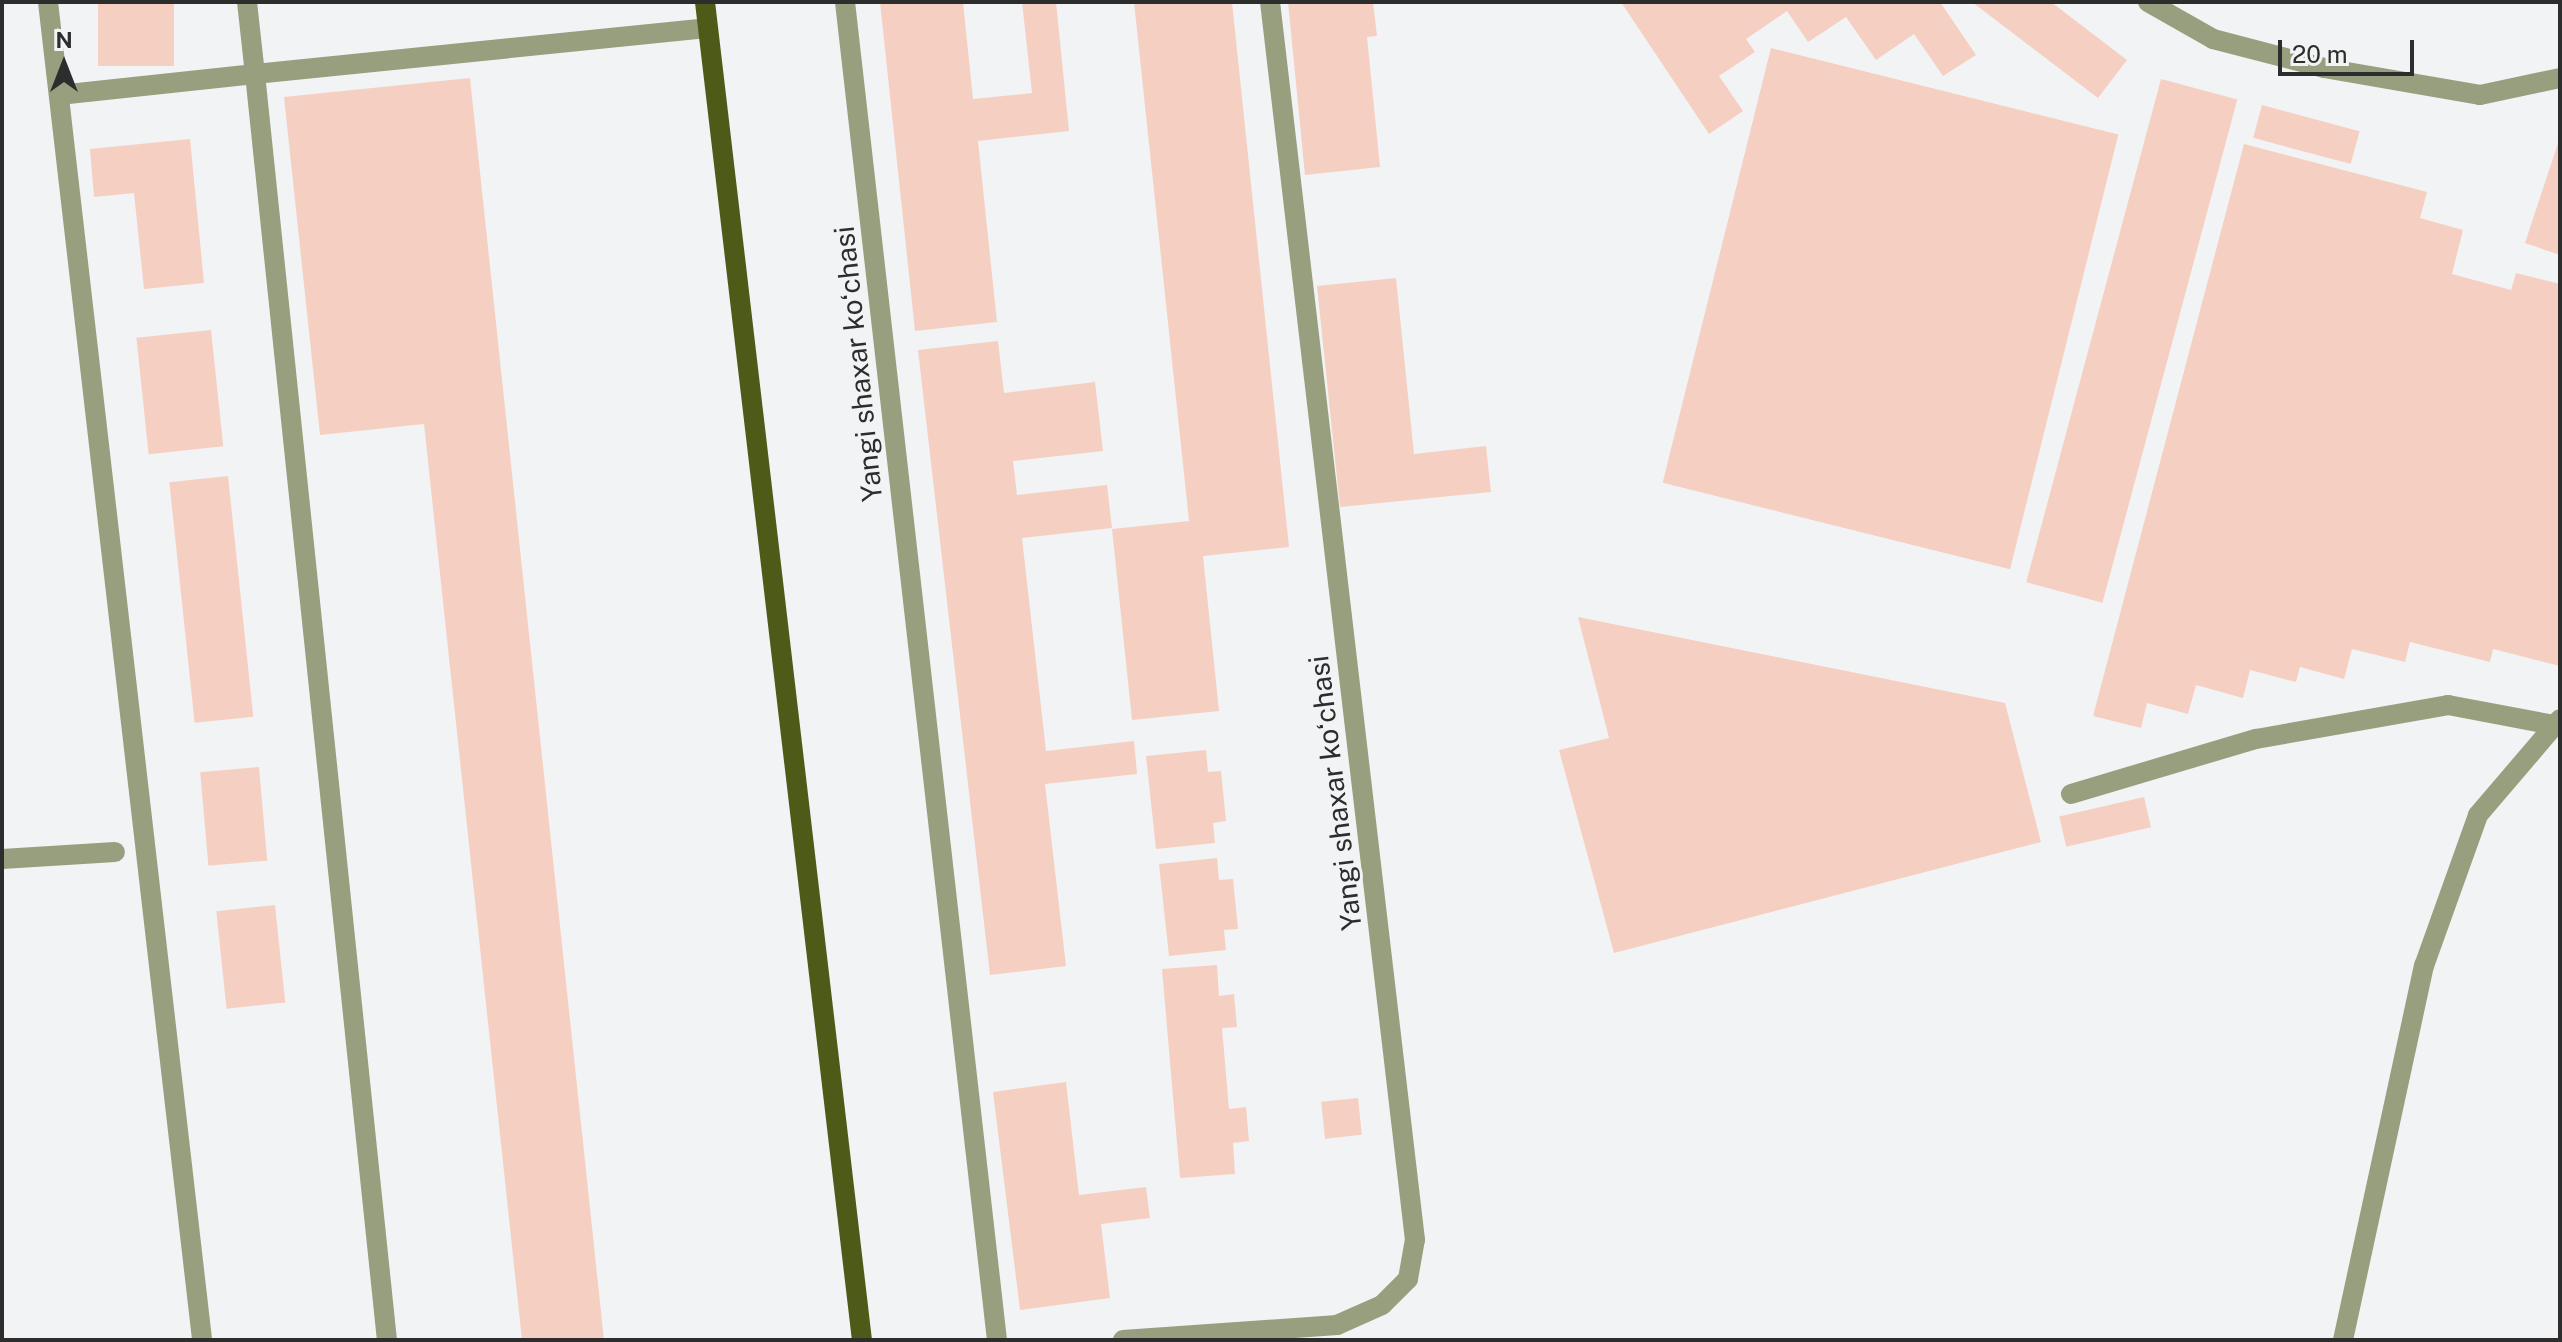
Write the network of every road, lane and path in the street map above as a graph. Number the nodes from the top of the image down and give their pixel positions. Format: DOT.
graph roads {
  1 [pos="48,2"];
  2 [pos="247,2"];
  3 [pos="705,2"];
  4 [pos="845,2"];
  5 [pos="1270,2"];
  6 [pos="2148,2"];
  7 [pos="707,28"];
  8 [pos="255,74"];
  9 [pos="2560,78"];
  10 [pos="59,95"];
  11 [pos="2557,722"];
  12 [pos="2071,794"];
  13 [pos="115,852"];
  14 [pos="2,859"];
  15 [pos="202,1340"];
  16 [pos="387,1340"];
  17 [pos="862,1340"];
  18 [pos="997,1340"];
  19 [pos="1123,1340"];
  20 [pos="2343,1340"];
  1 -- 10 [label="street"];
  2 -- 8 [label="street"];
  3 -- 7 [label="main road"];
  4 -- 18 [label="street, Yangi shaxar koʻchasi"];
  5 -- 19 [label="street, Yangi shaxar koʻchasi"];
  6 -- 9 [label="street"];
  7 -- 8 [label="street"];
  7 -- 17 [label="main road"];
  8 -- 10 [label="street"];
  8 -- 16 [label="street"];
  10 -- 15 [label="street"];
  11 -- 12 [label="street"];
  11 -- 20 [label="street"];
  13 -- 14 [label="street"];
}
